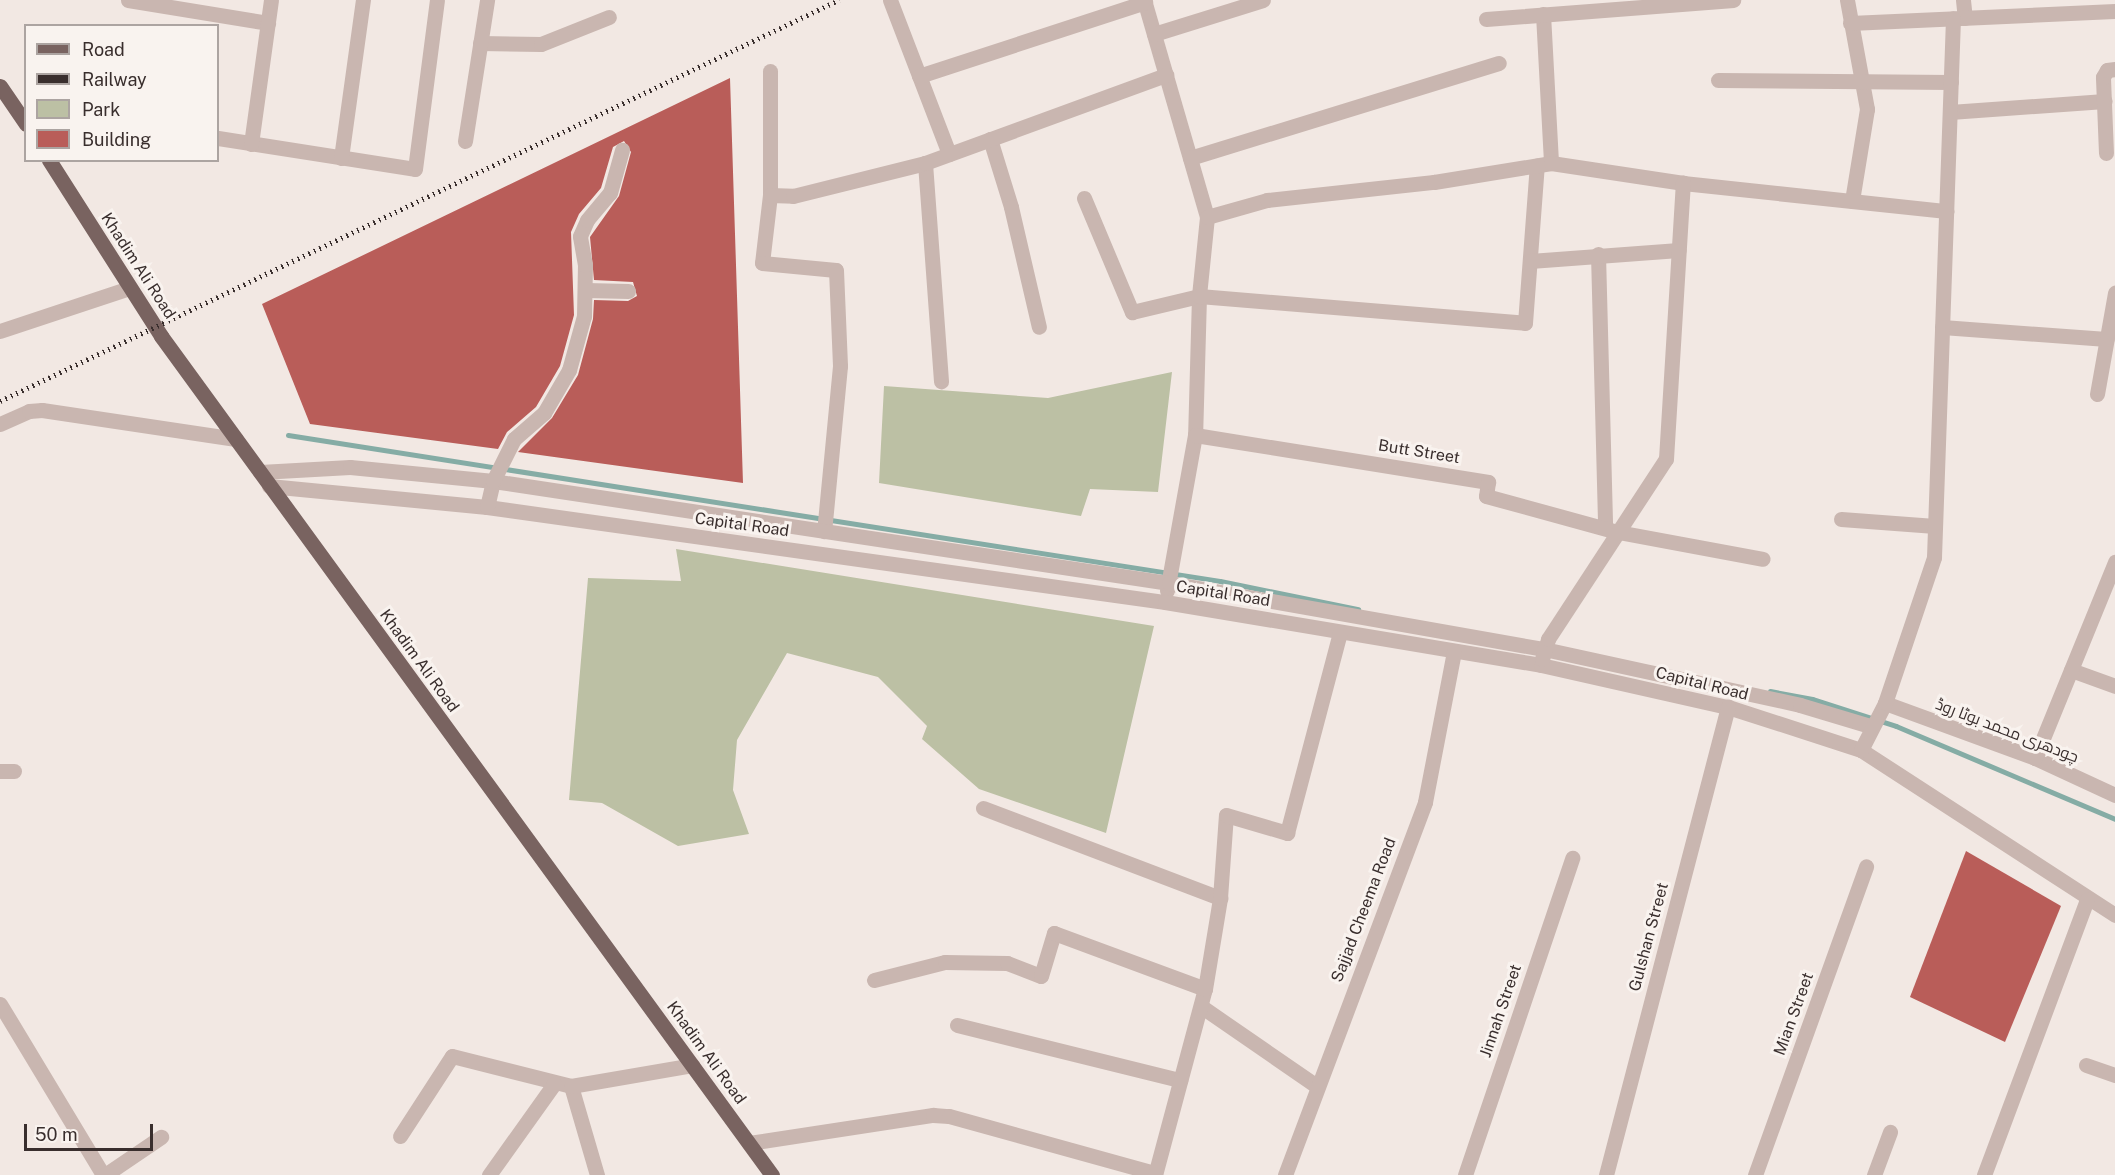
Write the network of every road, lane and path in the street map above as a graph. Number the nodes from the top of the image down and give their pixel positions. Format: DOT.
graph roads {
  1 [pos="128,0"];
  2 [pos="271,0"];
  3 [pos="363,0"];
  4 [pos="437,0"];
  5 [pos="487,0"];
  6 [pos="890,0"];
  7 [pos="1263,0"];
  8 [pos="1733,0"];
  9 [pos="1847,0"];
  10 [pos="1963,0"];
  11 [pos="1144,1"];
  12 [pos="1661,3"];
  13 [pos="181,4"];
  14 [pos="1575,6"];
  15 [pos="2115,11"];
  16 [pos="1544,14"];
  17 [pos="609,16"];
  18 [pos="1959,18"];
  19 [pos="1486,19"];
  20 [pos="268,23"];
  21 [pos="1850,23"];
  22 [pos="1154,34"];
  23 [pos="480,43"];
  24 [pos="1499,63"];
  25 [pos="2115,69"];
  26 [pos="770,71"];
  27 [pos="1166,75"];
  28 [pos="919,76"];
  29 [pos="1718,80"];
  30 [pos="1864,82"];
  31 [pos="1951,82"];
  32 [pos="0,86"];
  33 [pos="2105,101"];
  34 [pos="1950,112"];
  35 [pos="23,116"];
  36 [pos="219,138"];
  37 [pos="990,139"];
  38 [pos="465,141"];
  39 [pos="251,144"];
  40 [pos="622,150"];
  41 [pos="2106,153"];
  42 [pos="949,154"];
  43 [pos="341,158"];
  44 [pos="1190,158"];
  45 [pos="50,162"];
  46 [pos="925,163"];
  47 [pos="1544,164"];
  48 [pos="1683,183"];
  49 [pos="770,195"];
  50 [pos="1084,198"];
  51 [pos="1852,201"];
  52 [pos="1947,211"];
  53 [pos="1207,217"];
  54 [pos="1679,250"];
  55 [pos="1598,254"];
  56 [pos="1530,261"];
  57 [pos="129,288"];
  58 [pos="586,290"];
  59 [pos="628,291"];
  60 [pos="2115,293"];
  61 [pos="1199,296"];
  62 [pos="1039,327"];
  63 [pos="1942,327"];
  64 [pos="0,331"];
  65 [pos="2107,339"];
  66 [pos="941,381"];
  67 [pos="2097,394"];
  68 [pos="0,424"];
  69 [pos="1195,435"];
  70 [pos="236,439"];
  71 [pos="260,472"];
  72 [pos="493,480"];
  73 [pos="269,486"];
  74 [pos="487,507"];
  75 [pos="1841,519"];
  76 [pos="1935,526"];
  77 [pos="1611,530"];
  78 [pos="824,531"];
  79 [pos="1763,559"];
  80 [pos="2115,562"];
  81 [pos="1169,583"];
  82 [pos="2108,596"];
  83 [pos="1165,602"];
  84 [pos="1340,632"];
  85 [pos="1546,646"];
  86 [pos="1454,652"];
  87 [pos="1541,665"];
  88 [pos="2071,670"];
  89 [pos="2115,686"];
  90 [pos="1885,703"];
  91 [pos="1728,707"];
  92 [pos="1870,726"];
  93 [pos="1861,750"];
  94 [pos="2035,758"];
  95 [pos="2115,795"];
  96 [pos="983,808"];
  97 [pos="1572,858"];
  98 [pos="1866,866"];
  99 [pos="1220,898"];
  100 [pos="2087,900"];
  101 [pos="2115,915"];
  102 [pos="874,980"];
  103 [pos="1205,989"];
  104 [pos="0,1004"];
  105 [pos="1202,1007"];
  106 [pos="957,1025"];
  107 [pos="692,1065"];
  108 [pos="2086,1065"];
  109 [pos="2115,1075"];
  110 [pos="1180,1080"];
  111 [pos="554,1084"];
  112 [pos="1316,1085"];
  113 [pos="571,1086"];
  114 [pos="1890,1132"];
  115 [pos="400,1136"];
  116 [pos="161,1137"];
  117 [pos="749,1143"];
  118 [pos="1155,1174"];
  119 [pos="104,1175"];
  120 [pos="489,1175"];
  121 [pos="597,1175"];
  122 [pos="772,1175"];
  123 [pos="1285,1175"];
  124 [pos="1465,1175"];
  125 [pos="1606,1175"];
  126 [pos="1755,1175"];
  127 [pos="1874,1175"];
  128 [pos="1984,1175"];
  1 -- 13 [label="street"];
  2 -- 20 [label="street"];
  3 -- 43 [label="street"];
  4 -- 43 [label="street"];
  5 -- 23 [label="street"];
  6 -- 28 [label="street"];
  7 -- 22 [label="street"];
  8 -- 12 [label="street"];
  9 -- 21 [label="street"];
  10 -- 18 [label="street"];
  11 -- 22 [label="street"];
  11 -- 28 [label="street"];
  12 -- 14 [label="street"];
  13 -- 20 [label="street"];
  14 -- 16 [label="street"];
  15 -- 18 [label="street"];
  16 -- 19 [label="street"];
  16 -- 47 [label="street"];
  17 -- 23 [label="street"];
  18 -- 21 [label="street"];
  18 -- 31 [label="street"];
  20 -- 39 [label="street"];
  21 -- 30 [label="street"];
  22 -- 27 [label="street"];
  23 -- 38 [label="street"];
  24 -- 44 [label="street"];
  25 -- 33 [label="street"];
  26 -- 49 [label="street"];
  27 -- 37 [label="street"];
  27 -- 44 [label="street"];
  28 -- 42 [label="street"];
  29 -- 30 [label="street"];
  30 -- 31 [label="street"];
  30 -- 51 [label="street"];
  31 -- 34 [label="street"];
  32 -- 35 [label="main road"];
  33 -- 34 [label="street"];
  33 -- 41 [label="street"];
  34 -- 52 [label="street"];
  36 -- 39 [label="street"];
  37 -- 42 [label="street"];
  37 -- 62 [label="street"];
  39 -- 43 [label="street"];
  40 -- 58 [label="street"];
  42 -- 46 [label="street"];
  44 -- 53 [label="street"];
  45 -- 57 [label="main road, Khadim Ali Road"];
  46 -- 49 [label="street"];
  46 -- 66 [label="street"];
  47 -- 48 [label="street"];
  47 -- 53 [label="street"];
  47 -- 56 [label="street"];
  48 -- 51 [label="street"];
  48 -- 54 [label="street"];
  49 -- 78 [label="street"];
  50 -- 61 [label="street"];
  51 -- 52 [label="street"];
  52 -- 63 [label="street"];
  53 -- 61 [label="street"];
  54 -- 55 [label="street"];
  54 -- 77 [label="street"];
  55 -- 56 [label="street"];
  55 -- 77 [label="street"];
  56 -- 61 [label="street"];
  57 -- 64 [label="street"];
  57 -- 70 [label="main road, Khadim Ali Road"];
  58 -- 59 [label="street"];
  58 -- 72 [label="street"];
  60 -- 65 [label="street"];
  61 -- 69 [label="street"];
  63 -- 65 [label="street"];
  63 -- 76 [label="street"];
  65 -- 67 [label="street"];
  68 -- 70 [label="street"];
  69 -- 77 [label="street, Butt Street"];
  69 -- 81 [label="street"];
  70 -- 71 [label="main road, Khadim Ali Road"];
  71 -- 72 [label="street"];
  71 -- 73 [label="main road, Khadim Ali Road"];
  72 -- 74 [label="street"];
  72 -- 78 [label="street"];
  73 -- 74 [label="street, Capital Road"];
  73 -- 107 [label="main road, Khadim Ali Road"];
  74 -- 83 [label="street, Capital Road"];
  75 -- 76 [label="street"];
  76 -- 90 [label="street"];
  77 -- 79 [label="street"];
  77 -- 85 [label="street"];
  78 -- 81 [label="street"];
  80 -- 82 [label="street"];
  81 -- 83 [label="street"];
  81 -- 85 [label="street"];
  82 -- 88 [label="street"];
  83 -- 84 [label="street, Capital Road"];
  84 -- 86 [label="street, Capital Road"];
  84 -- 99 [label="street"];
  85 -- 87 [label="street"];
  85 -- 92 [label="street"];
  86 -- 87 [label="street, Capital Road"];
  86 -- 112 [label="street, Sajjad Cheema Road"];
  87 -- 91 [label="street, Capital Road"];
  88 -- 89 [label="street"];
  88 -- 94 [label="street"];
  90 -- 92 [label="street"];
  90 -- 94 [label="street, چودھری محمد بوٹا روڈ"];
  91 -- 93 [label="street, Capital Road"];
  91 -- 125 [label="street, Gulshan Street"];
  92 -- 93 [label="street"];
  93 -- 100 [label="street, Capital Road"];
  94 -- 95 [label="street, چودھری محمد بوٹا روڈ"];
  96 -- 99 [label="street"];
  97 -- 124 [label="street, Jinnah Street"];
  98 -- 126 [label="street, Mian Street"];
  99 -- 103 [label="street"];
  100 -- 101 [label="street, Capital Road"];
  100 -- 128 [label="street"];
  102 -- 103 [label="street"];
  103 -- 105 [label="street"];
  104 -- 119 [label="street"];
  105 -- 110 [label="street"];
  105 -- 112 [label="street"];
  106 -- 110 [label="street"];
  107 -- 113 [label="street"];
  107 -- 117 [label="main road, Khadim Ali Road"];
  108 -- 109 [label="street"];
  110 -- 118 [label="street"];
  111 -- 113 [label="street"];
  111 -- 115 [label="street"];
  111 -- 120 [label="street"];
  112 -- 123 [label="street, Sajjad Cheema Road"];
  113 -- 121 [label="street"];
  114 -- 127 [label="street"];
  116 -- 119 [label="street"];
  117 -- 118 [label="street"];
  117 -- 122 [label="main road, Khadim Ali Road"];
}
